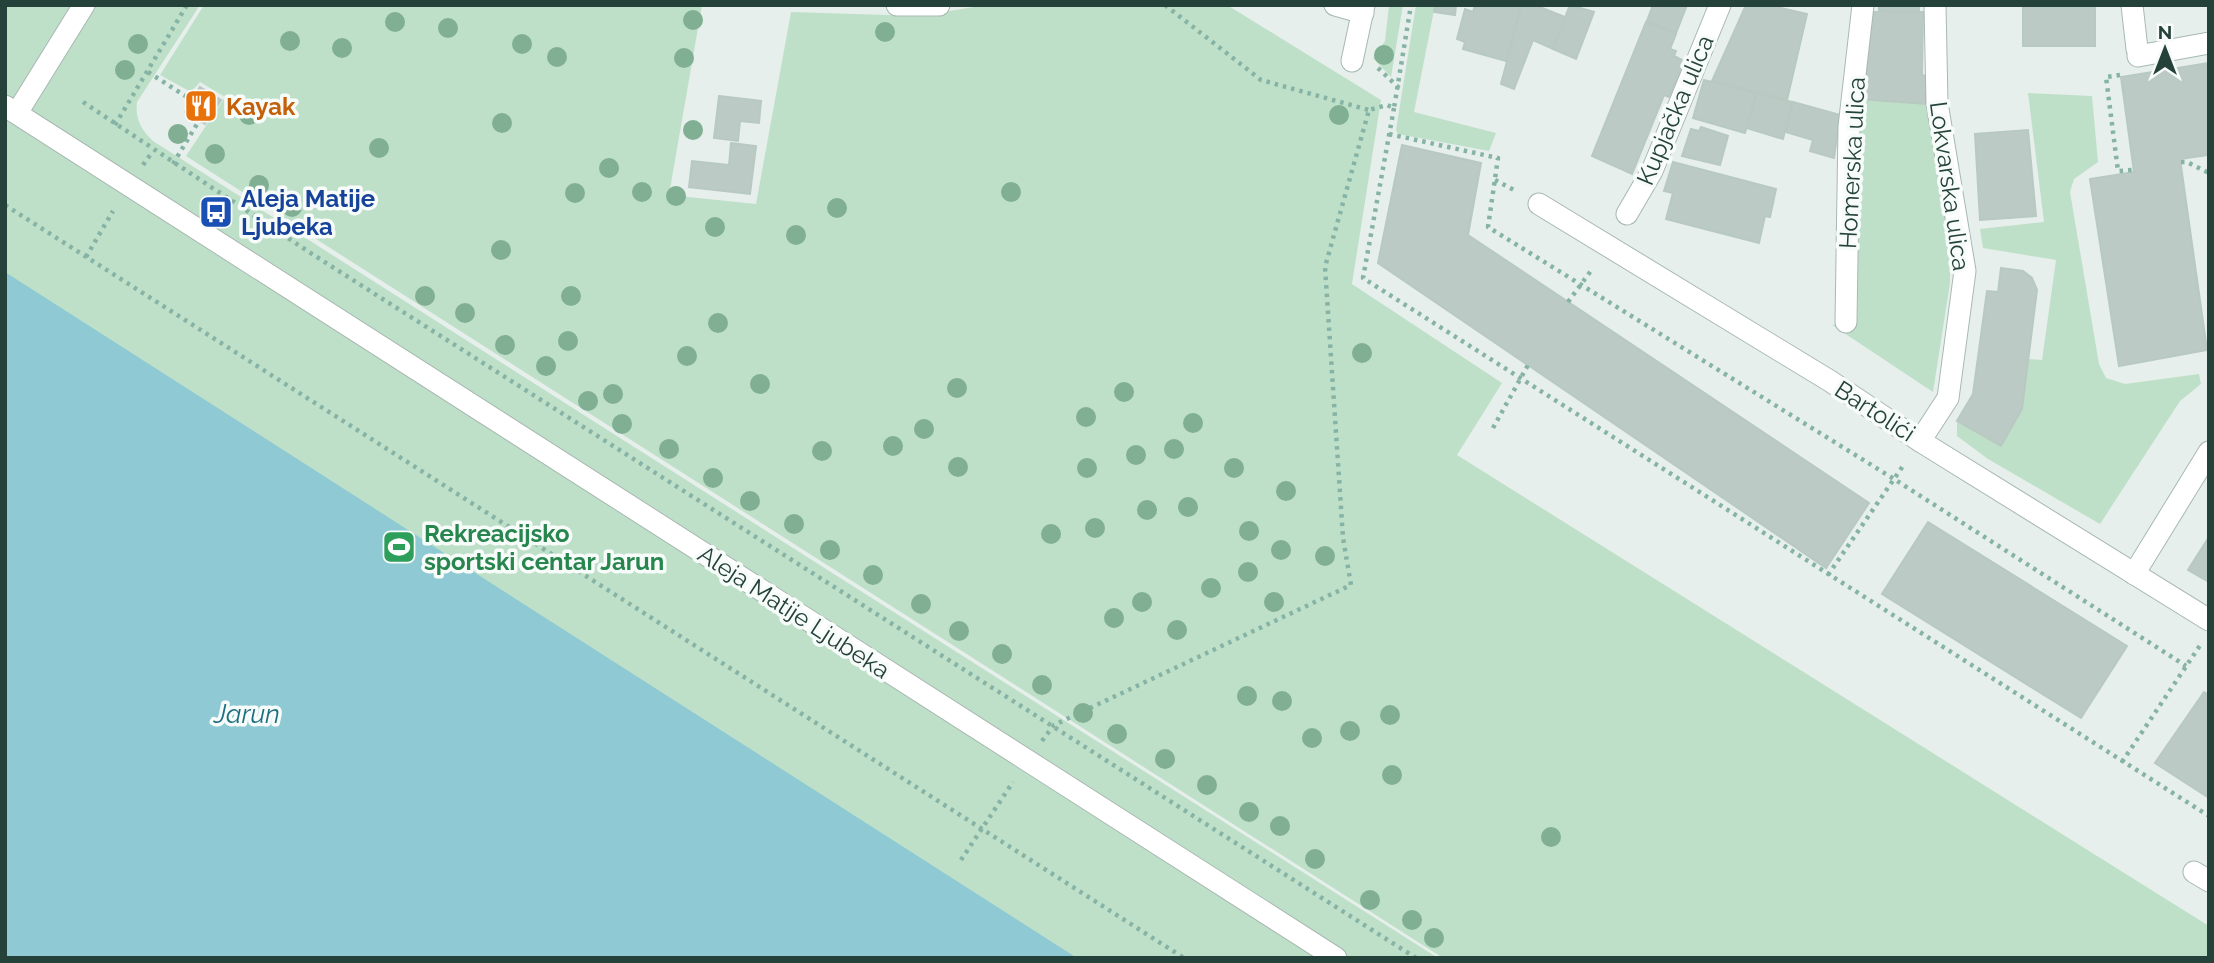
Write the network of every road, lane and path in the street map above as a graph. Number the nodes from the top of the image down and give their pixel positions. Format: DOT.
graph roads {
  1 [pos="84,5"];
  2 [pos="187,5"];
  3 [pos="897,5"];
  4 [pos="939,5"];
  5 [pos="1164,5"];
  6 [pos="1335,5"];
  7 [pos="1411,5"];
  8 [pos="1720,5"];
  9 [pos="1863,5"];
  10 [pos="1935,5"];
  11 [pos="2132,5"];
  12 [pos="1363,9"];
  13 [pos="2209,43"];
  14 [pos="2138,52"];
  15 [pos="1352,61"];
  16 [pos="148,72"];
  17 [pos="190,99"];
  18 [pos="82,102"];
  19 [pos="1394,108"];
  20 [pos="11,110"];
  21 [pos="1369,110"];
  22 [pos="197,124"];
  23 [pos="116,125"];
  24 [pos="1390,134"];
  25 [pos="153,151"];
  26 [pos="2181,162"];
  27 [pos="173,164"];
  28 [pos="141,168"];
  29 [pos="2132,170"];
  30 [pos="2209,173"];
  31 [pos="1539,204"];
  32 [pos="5,205"];
  33 [pos="113,211"];
  34 [pos="1627,214"];
  35 [pos="1608,246"];
  36 [pos="86,257"];
  37 [pos="1582,284"];
  38 [pos="1568,302"];
  39 [pos="1846,322"];
  40 [pos="1528,365"];
  41 [pos="1520,380"];
  42 [pos="1493,428"];
  43 [pos="1920,441"];
  44 [pos="2209,452"];
  45 [pos="1894,479"];
  46 [pos="1828,575"];
  47 [pos="2134,575"];
  48 [pos="2209,620"];
  49 [pos="2201,643"];
  50 [pos="2186,666"];
  51 [pos="1054,725"];
  52 [pos="1027,761"];
  53 [pos="2122,762"];
  54 [pos="2209,816"];
  55 [pos="982,830"];
  56 [pos="961,860"];
  57 [pos="1184,958"];
  58 [pos="1336,958"];
  59 [pos="1416,958"];
  1 -- 20 [label="street"];
  2 -- 16 [label="path"];
  3 -- 4 [label="street"];
  5 -- 21 [label="path"];
  6 -- 12 [label="street"];
  7 -- 19 [label="path"];
  8 -- 34 [label="street, Kupjačka ulica"];
  9 -- 39 [label="street, Homerska ulica"];
  10 -- 43 [label="street, Lokvarska ulica"];
  11 -- 14 [label="street"];
  12 -- 15 [label="street"];
  13 -- 14 [label="street"];
  14 -- 29 [label="path"];
  16 -- 17 [label="path"];
  16 -- 23 [label="path"];
  18 -- 23 [label="path"];
  19 -- 21 [label="path"];
  19 -- 24 [label="path"];
  20 -- 52 [label="street, Aleja Matije Ljubeka"];
  21 -- 51 [label="path"];
  22 -- 27 [label="path"];
  23 -- 25 [label="path"];
  24 -- 37 [label="path"];
  24 -- 41 [label="path"];
  25 -- 27 [label="path"];
  25 -- 28 [label="path"];
  26 -- 30 [label="path"];
  27 -- 51 [label="path"];
  31 -- 35 [label="street, Bartolići"];
  32 -- 36 [label="path"];
  33 -- 36 [label="path"];
  35 -- 37 [label="path"];
  35 -- 43 [label="street, Bartolići"];
  36 -- 55 [label="path"];
  37 -- 38 [label="path"];
  37 -- 45 [label="path"];
  40 -- 41 [label="path"];
  41 -- 42 [label="path"];
  41 -- 46 [label="path"];
  43 -- 45 [label="path"];
  43 -- 47 [label="street, Bartolići"];
  44 -- 47 [label="street"];
  45 -- 46 [label="path"];
  45 -- 50 [label="path"];
  46 -- 53 [label="path"];
  47 -- 48 [label="street, Bartolići"];
  49 -- 50 [label="path"];
  50 -- 53 [label="path"];
  51 -- 59 [label="path"];
  52 -- 55 [label="path"];
  52 -- 58 [label="street, Aleja Matije Ljubeka"];
  53 -- 54 [label="path"];
  55 -- 56 [label="path"];
  55 -- 57 [label="path"];
}
